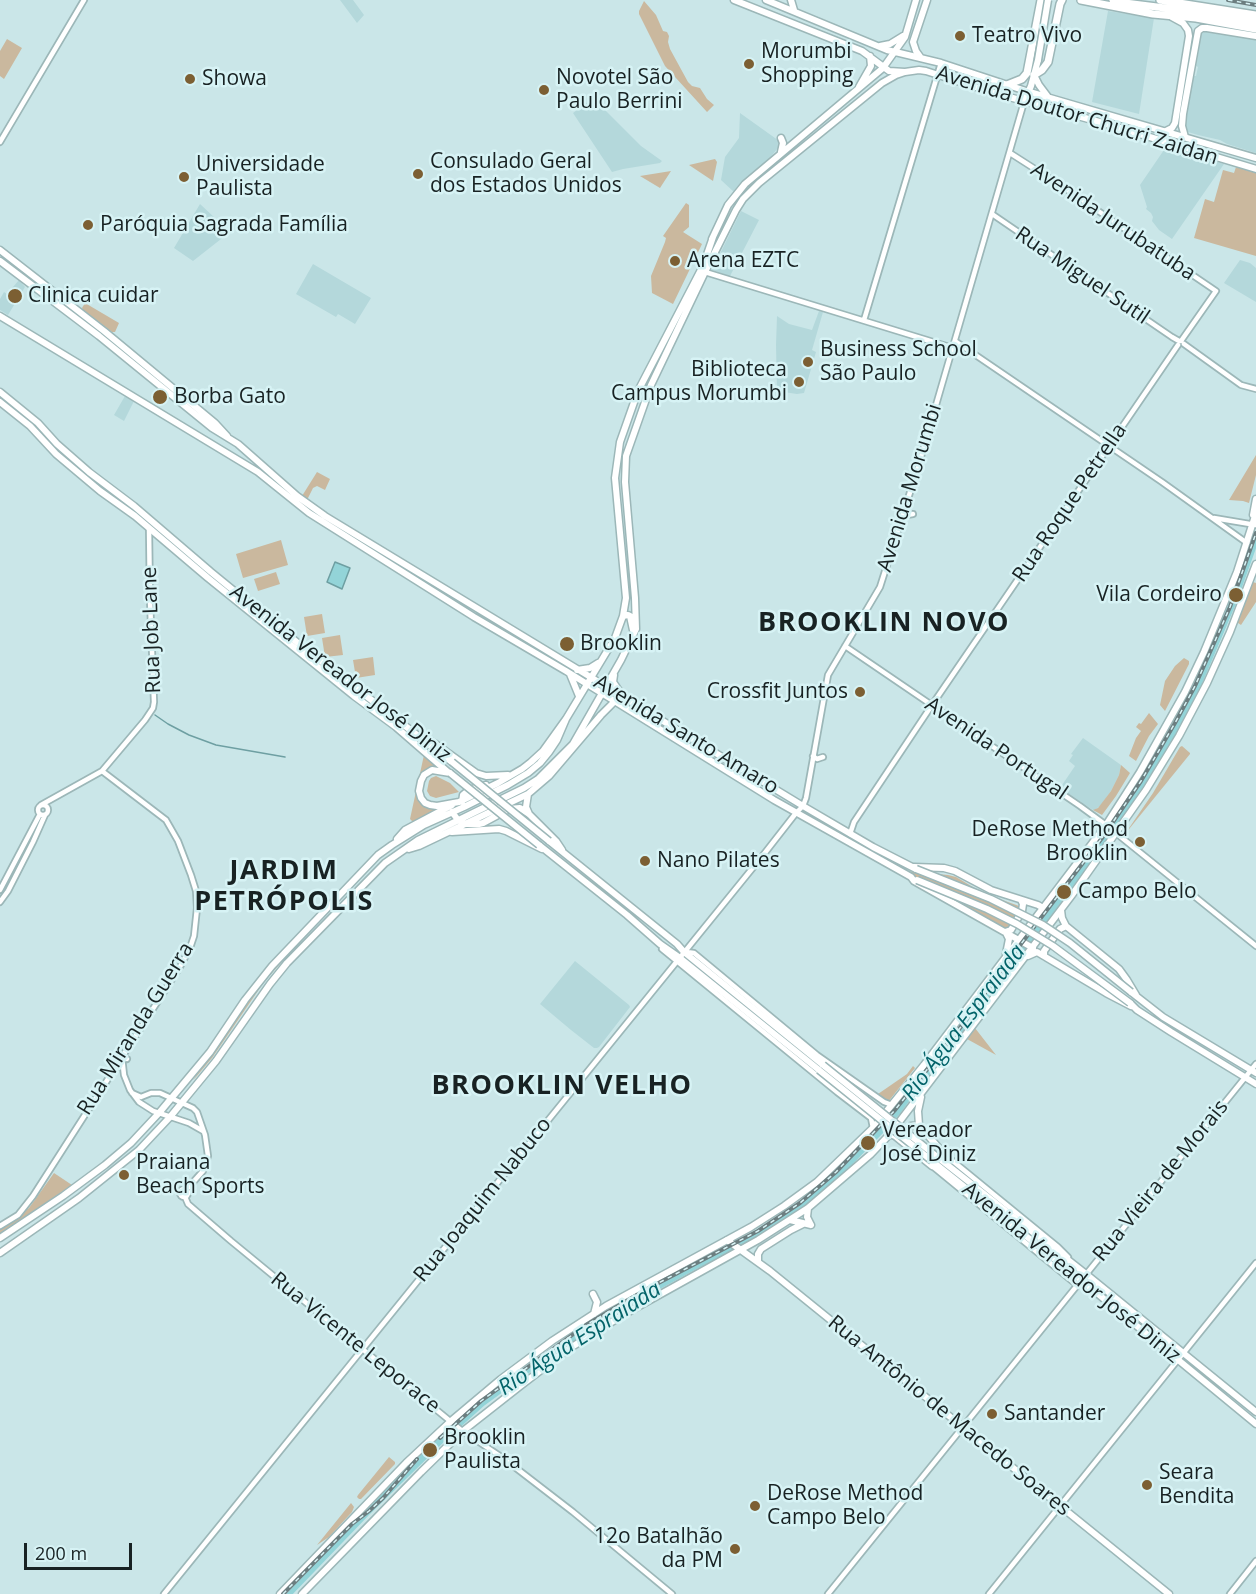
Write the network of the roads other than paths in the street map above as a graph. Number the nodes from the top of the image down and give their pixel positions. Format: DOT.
graph roads {
  1 [pos="84,0"];
  2 [pos="734,0"];
  3 [pos="916,0"];
  4 [pos="927,0"];
  5 [pos="1048,0"];
  6 [pos="1062,0"];
  7 [pos="1081,0"];
  8 [pos="1113,0"];
  9 [pos="1133,0"];
  10 [pos="1160,0"];
  11 [pos="768,1"];
  12 [pos="780,1"];
  13 [pos="791,1"];
  14 [pos="1040,2"];
  15 [pos="794,10"];
  16 [pos="1057,15"];
  17 [pos="1201,15"];
  18 [pos="1256,15"];
  19 [pos="1170,16"];
  20 [pos="779,18"];
  21 [pos="1256,22"];
  22 [pos="1256,29"];
  23 [pos="1188,30"];
  24 [pos="1198,31"];
  25 [pos="906,33"];
  26 [pos="1256,36"];
  27 [pos="913,42"];
  28 [pos="879,46"];
  29 [pos="896,52"];
  30 [pos="870,56"];
  31 [pos="913,57"];
  32 [pos="921,59"];
  33 [pos="941,63"];
  34 [pos="884,68"];
  35 [pos="905,72"];
  36 [pos="938,74"];
  37 [pos="1034,75"];
  38 [pos="1007,84"];
  39 [pos="856,92"];
  40 [pos="1029,92"];
  41 [pos="1049,97"];
  42 [pos="1024,102"];
  43 [pos="1175,124"];
  44 [pos="1182,126"];
  45 [pos="1166,131"];
  46 [pos="1185,137"];
  47 [pos="781,138"];
  48 [pos="0,142"];
  49 [pos="781,153"];
  50 [pos="1010,153"];
  51 [pos="1256,158"];
  52 [pos="1256,169"];
  53 [pos="992,214"];
  54 [pos="713,237"];
  55 [pos="0,250"];
  56 [pos="0,261"];
  57 [pos="704,269"];
  58 [pos="1216,291"];
  59 [pos="682,305"];
  60 [pos="74,312"];
  61 [pos="0,316"];
  62 [pos="864,320"];
  63 [pos="956,339"];
  64 [pos="1181,344"];
  65 [pos="953,348"];
  66 [pos="1256,389"];
  67 [pos="0,392"];
  68 [pos="0,402"];
  69 [pos="1109,447"];
  70 [pos="1256,499"];
  71 [pos="904,511"];
  72 [pos="1256,513"];
  73 [pos="914,514"];
  74 [pos="1212,518"];
  75 [pos="1254,525"];
  76 [pos="149,528"];
  77 [pos="1247,543"];
  78 [pos="1256,564"];
  79 [pos="623,616"];
  80 [pos="632,639"];
  81 [pos="845,646"];
  82 [pos="601,661"];
  83 [pos="577,670"];
  84 [pos="615,671"];
  85 [pos="570,673"];
  86 [pos="589,681"];
  87 [pos="605,687"];
  88 [pos="602,693"];
  89 [pos="579,696"];
  90 [pos="624,698"];
  91 [pos="615,701"];
  92 [pos="932,705"];
  93 [pos="566,719"];
  94 [pos="596,721"];
  95 [pos="580,733"];
  96 [pos="415,735"];
  97 [pos="573,744"];
  98 [pos="813,756"];
  99 [pos="823,757"];
  100 [pos="562,762"];
  101 [pos="102,771"];
  102 [pos="448,771"];
  103 [pos="511,775"];
  104 [pos="528,794"];
  105 [pos="57,796"];
  106 [pos="460,801"];
  107 [pos="41,805"];
  108 [pos="803,806"];
  109 [pos="464,807"];
  110 [pos="452,812"];
  111 [pos="44,813"];
  112 [pos="796,813"];
  113 [pos="470,814"];
  114 [pos="529,814"];
  115 [pos="482,816"];
  116 [pos="458,820"];
  117 [pos="466,824"];
  118 [pos="1107,826"];
  119 [pos="446,833"];
  120 [pos="1115,833"];
  121 [pos="850,834"];
  122 [pos="392,844"];
  123 [pos="546,851"];
  124 [pos="400,852"];
  125 [pos="564,853"];
  126 [pos="914,868"];
  127 [pos="914,878"];
  128 [pos="0,891"];
  129 [pos="1021,900"];
  130 [pos="0,902"];
  131 [pos="1043,908"];
  132 [pos="1061,910"];
  133 [pos="1066,926"];
  134 [pos="1005,932"];
  135 [pos="1025,944"];
  136 [pos="1256,946"];
  137 [pos="1044,956"];
  138 [pos="680,957"];
  139 [pos="1004,958"];
  140 [pos="1024,961"];
  141 [pos="1138,998"];
  142 [pos="1132,1005"];
  143 [pos="124,1058"];
  144 [pos="1256,1064"];
  145 [pos="116,1066"];
  146 [pos="124,1066"];
  147 [pos="1253,1071"];
  148 [pos="1245,1077"];
  149 [pos="1256,1084"];
  150 [pos="132,1093"];
  151 [pos="921,1094"];
  152 [pos="145,1097"];
  153 [pos="171,1098"];
  154 [pos="884,1102"];
  155 [pos="181,1103"];
  156 [pos="144,1105"];
  157 [pos="892,1105"];
  158 [pos="159,1113"];
  159 [pos="198,1114"];
  160 [pos="170,1117"];
  161 [pos="871,1118"];
  162 [pos="189,1124"];
  163 [pos="919,1125"];
  164 [pos="196,1127"];
  165 [pos="873,1128"];
  166 [pos="203,1131"];
  167 [pos="890,1134"];
  168 [pos="206,1140"];
  169 [pos="899,1140"];
  170 [pos="935,1160"];
  171 [pos="808,1208"];
  172 [pos="790,1220"];
  173 [pos="803,1224"];
  174 [pos="0,1226"];
  175 [pos="0,1238"];
  176 [pos="758,1240"];
  177 [pos="729,1241"];
  178 [pos="740,1249"];
  179 [pos="0,1253"];
  180 [pos="757,1262"];
  181 [pos="1256,1263"];
  182 [pos="1086,1274"];
  183 [pos="1079,1282"];
  184 [pos="593,1294"];
  185 [pos="594,1314"];
  186 [pos="363,1348"];
  187 [pos="1184,1353"];
  188 [pos="1178,1360"];
  189 [pos="1256,1412"];
  190 [pos="452,1422"];
  191 [pos="1256,1424"];
  192 [pos="963,1427"];
  193 [pos="462,1430"];
  194 [pos="1060,1506"];
  195 [pos="1256,1560"];
  196 [pos="315,1581"];
  197 [pos="164,1594"];
  198 [pos="280,1594"];
  199 [pos="302,1594"];
  200 [pos="307,1594"];
  201 [pos="672,1594"];
  202 [pos="828,1594"];
  203 [pos="989,1594"];
  204 [pos="1169,1594"];
  205 [pos="1230,1594"];
  1 -- 48 [label="street"];
  2 -- 20 [label="main road, Avenida Doutor Chucri Zaidan"];
  3 -- 25 [label="main road"];
  4 -- 27 [label="main road"];
  5 -- 37 [label="main road, Avenida Morumbi, bridge"];
  6 -- 16 [label="highway"];
  7 -- 19 [label="highway"];
  8 -- 17 [label="highway"];
  9 -- 17 [label="highway"];
  10 -- 18 [label="highway"];
  11 -- 12 [label="main road, Avenida Doutor Chucri Zaidan"];
  12 -- 13 [label="main road"];
  12 -- 15 [label="main road, Avenida Doutor Chucri Zaidan"];
  12 -- 20 [label="main road"];
  13 -- 15 [label="main road"];
  14 -- 16 [label="highway"];
  14 -- 38 [label="highway"];
  15 -- 28 [label="main road, Avenida Doutor Chucri Zaidan"];
  16 -- 37 [label="highway"];
  17 -- 19 [label="highway"];
  17 -- 21 [label="highway"];
  17 -- 22 [label="highway"];
  19 -- 23 [label="main road"];
  20 -- 30 [label="main road, Avenida Doutor Chucri Zaidan"];
  23 -- 24 [label="main road"];
  23 -- 43 [label="main road"];
  24 -- 26 [label="main road"];
  24 -- 44 [label="main road"];
  25 -- 27 [label="main road"];
  25 -- 28 [label="main road"];
  25 -- 29 [label="main road"];
  27 -- 32 [label="main road"];
  28 -- 29 [label="main road, Avenida Doutor Chucri Zaidan"];
  29 -- 31 [label="main road, Avenida Doutor Chucri Zaidan"];
  29 -- 34 [label="main road"];
  30 -- 34 [label="main road, Avenida Doutor Chucri Zaidan"];
  30 -- 39 [label="main road"];
  31 -- 32 [label="main road, Avenida Doutor Chucri Zaidan"];
  31 -- 34 [label="main road"];
  32 -- 33 [label="main road, Avenida Doutor Chucri Zaidan"];
  33 -- 36 [label="street"];
  33 -- 38 [label="main road, Avenida Doutor Chucri Zaidan"];
  34 -- 35 [label="main road, Avenida Doutor Chucri Zaidan"];
  34 -- 39 [label="main road"];
  35 -- 36 [label="main road, Avenida Doutor Chucri Zaidan"];
  35 -- 57 [label="main road"];
  36 -- 42 [label="main road, Avenida Doutor Chucri Zaidan"];
  36 -- 62 [label="street"];
  37 -- 40 [label="main road, Avenida Morumbi"];
  37 -- 41 [label="main road"];
  38 -- 40 [label="main road, Avenida Doutor Chucri Zaidan"];
  39 -- 49 [label="main road"];
  40 -- 41 [label="main road, Avenida Doutor Chucri Zaidan"];
  40 -- 42 [label="main road, Avenida Morumbi"];
  41 -- 45 [label="main road, Avenida Doutor Chucri Zaidan"];
  42 -- 50 [label="street, Avenida Morumbi"];
  42 -- 52 [label="main road, Avenida Doutor Chucri Zaidan"];
  43 -- 44 [label="main road"];
  43 -- 45 [label="main road"];
  44 -- 46 [label="main road"];
  45 -- 46 [label="main road, Avenida Doutor Chucri Zaidan"];
  46 -- 51 [label="main road, Avenida Doutor Chucri Zaidan"];
  47 -- 49 [label="main road"];
  49 -- 54 [label="main road"];
  50 -- 53 [label="street, Avenida Morumbi"];
  50 -- 58 [label="street, Avenida Jurubatuba"];
  53 -- 63 [label="street, Avenida Morumbi"];
  53 -- 64 [label="street, Rua Miguel Sutil"];
  54 -- 57 [label="main road"];
  54 -- 59 [label="main road"];
  55 -- 60 [label="main road, Avenida Santo Amaro"];
  56 -- 60 [label="main road, Avenida Santo Amaro"];
  57 -- 59 [label="main road"];
  57 -- 62 [label="street"];
  57 -- 80 [label="main road"];
  58 -- 64 [label="street, Rua Roque Petrella"];
  59 -- 79 [label="main road"];
  60 -- 83 [label="main road, Avenida Santo Amaro"];
  61 -- 85 [label="main road, Avenida Santo Amaro"];
  62 -- 65 [label="street"];
  63 -- 65 [label="street, Avenida Morumbi"];
  63 -- 69 [label="street"];
  64 -- 66 [label="street, Rua Miguel Sutil"];
  64 -- 69 [label="street, Rua Roque Petrella"];
  65 -- 71 [label="street, Avenida Morumbi"];
  67 -- 96 [label="main road, Avenida Vereador José Diniz"];
  68 -- 76 [label="main road, Avenida Vereador José Diniz"];
  69 -- 74 [label="street"];
  69 -- 92 [label="street, Rua Roque Petrella"];
  70 -- 75 [label="main road"];
  71 -- 73 [label="street"];
  71 -- 81 [label="street, Avenida Morumbi"];
  72 -- 75 [label="main road"];
  74 -- 75 [label="street"];
  74 -- 77 [label="street"];
  75 -- 77 [label="main road"];
  76 -- 101 [label="street, Rua Job Lane"];
  76 -- 102 [label="main road, Avenida Vereador José Diniz"];
  77 -- 118 [label="main road"];
  78 -- 120 [label="main road"];
  79 -- 80 [label="main road"];
  79 -- 82 [label="main road"];
  80 -- 84 [label="main road"];
  81 -- 92 [label="street, Avenida Portugal"];
  81 -- 98 [label="street, Avenida Morumbi"];
  82 -- 83 [label="main road"];
  82 -- 86 [label="main road"];
  83 -- 86 [label="main road, Avenida Santo Amaro"];
  84 -- 87 [label="main road"];
  84 -- 90 [label="main road"];
  85 -- 86 [label="main road, Avenida Santo Amaro"];
  85 -- 89 [label="main road"];
  86 -- 87 [label="main road, Avenida Santo Amaro"];
  86 -- 88 [label="main road, Avenida Santo Amaro"];
  86 -- 89 [label="main road"];
  87 -- 88 [label="main road"];
  87 -- 90 [label="main road, Avenida Santo Amaro"];
  88 -- 91 [label="main road, Avenida Santo Amaro"];
  88 -- 95 [label="main road"];
  89 -- 93 [label="main road"];
  90 -- 108 [label="main road, Avenida Santo Amaro"];
  91 -- 94 [label="main road"];
  91 -- 112 [label="main road, Avenida Santo Amaro"];
  92 -- 118 [label="street, Avenida Portugal"];
  92 -- 121 [label="street, Rua Roque Petrella"];
  93 -- 103 [label="main road"];
  93 -- 109 [label="main road"];
  94 -- 95 [label="main road"];
  94 -- 100 [label="main road"];
  95 -- 97 [label="main road"];
  96 -- 103 [label="main road"];
  96 -- 125 [label="main road, Avenida Vereador José Diniz, bridge"];
  97 -- 100 [label="main road"];
  97 -- 113 [label="main road"];
  98 -- 99 [label="street"];
  98 -- 108 [label="street, Avenida Morumbi"];
  100 -- 104 [label="main road"];
  101 -- 105 [label="street, Rua Job Lane"];
  101 -- 143 [label="street, Rua Miranda Guerra"];
  102 -- 106 [label="main road"];
  102 -- 123 [label="main road, Avenida Vereador José Diniz, bridge"];
  103 -- 106 [label="main road"];
  104 -- 114 [label="main road"];
  104 -- 115 [label="main road"];
  105 -- 107 [label="street, Rua Job Lane"];
  105 -- 111 [label="street, Rua Job Lane"];
  106 -- 109 [label="main road"];
  106 -- 122 [label="main road"];
  107 -- 111 [label="street"];
  107 -- 111 [label="street"];
  108 -- 112 [label="street, Rua Joaquim Nabuco"];
  108 -- 121 [label="main road, Avenida Santo Amaro"];
  109 -- 110 [label="main road"];
  109 -- 113 [label="main road"];
  110 -- 116 [label="main road"];
  110 -- 122 [label="main road"];
  111 -- 128 [label="street"];
  111 -- 130 [label="street"];
  112 -- 127 [label="main road, Avenida Santo Amaro"];
  112 -- 138 [label="street, Rua Joaquim Nabuco"];
  113 -- 115 [label="main road"];
  113 -- 116 [label="main road"];
  114 -- 117 [label="main road"];
  114 -- 125 [label="main road"];
  115 -- 117 [label="main road"];
  116 -- 117 [label="main road"];
  116 -- 124 [label="main road"];
  117 -- 119 [label="main road"];
  118 -- 120 [label="street, Avenida Portugal"];
  118 -- 131 [label="main road"];
  119 -- 123 [label="main road"];
  119 -- 124 [label="main road"];
  120 -- 132 [label="main road"];
  120 -- 136 [label="street, Avenida Portugal"];
  121 -- 126 [label="main road, Avenida Santo Amaro"];
  122 -- 153 [label="main road"];
  123 -- 138 [label="main road, Avenida Vereador José Diniz"];
  124 -- 155 [label="main road"];
  125 -- 138 [label="main road, Avenida Vereador José Diniz"];
  126 -- 129 [label="main road, Avenida Santo Amaro"];
  126 -- 141 [label="main road, bridge"];
  127 -- 134 [label="main road, Avenida Santo Amaro"];
  127 -- 142 [label="main road, bridge"];
  129 -- 131 [label="main road, Avenida Santo Amaro"];
  129 -- 134 [label="main road"];
  131 -- 135 [label="main road"];
  132 -- 133 [label="main road"];
  132 -- 135 [label="main road"];
  133 -- 137 [label="main road"];
  133 -- 141 [label="main road"];
  134 -- 135 [label="main road, Avenida Santo Amaro"];
  134 -- 139 [label="main road"];
  135 -- 139 [label="main road"];
  135 -- 140 [label="main road"];
  137 -- 140 [label="main road"];
  137 -- 142 [label="main road"];
  138 -- 154 [label="street, Avenida Vereador José Diniz"];
  138 -- 161 [label="street, Avenida Vereador José Diniz"];
  138 -- 170 [label="main road, Avenida Vereador José Diniz, bridge"];
  138 -- 186 [label="street, Rua Joaquim Nabuco"];
  139 -- 157 [label="main road"];
  140 -- 151 [label="main road"];
  141 -- 147 [label="main road"];
  142 -- 148 [label="main road"];
  143 -- 145 [label="street, Rua Miranda Guerra"];
  143 -- 146 [label="street"];
  144 -- 147 [label="street, Rua Vieira de Morais"];
  145 -- 146 [label="street"];
  145 -- 174 [label="street, Rua Miranda Guerra"];
  146 -- 150 [label="street"];
  147 -- 148 [label="street, Rua Vieira de Morais"];
  148 -- 149 [label="main road"];
  148 -- 182 [label="street, Rua Vieira de Morais"];
  150 -- 152 [label="street"];
  150 -- 156 [label="street"];
  151 -- 163 [label="main road"];
  151 -- 167 [label="main road"];
  152 -- 153 [label="street"];
  152 -- 156 [label="street"];
  153 -- 155 [label="street"];
  153 -- 158 [label="main road"];
  154 -- 157 [label="street, Avenida Vereador José Diniz"];
  154 -- 161 [label="street"];
  155 -- 159 [label="street"];
  155 -- 160 [label="main road"];
  156 -- 158 [label="street"];
  157 -- 165 [label="main road"];
  158 -- 160 [label="street"];
  158 -- 175 [label="main road"];
  159 -- 162 [label="street"];
  159 -- 166 [label="street"];
  160 -- 162 [label="street"];
  160 -- 179 [label="main road"];
  161 -- 165 [label="street"];
  162 -- 164 [label="street"];
  163 -- 169 [label="main road"];
  163 -- 170 [label="main road"];
  164 -- 166 [label="street"];
  164 -- 168 [label="street"];
  165 -- 177 [label="main road"];
  166 -- 168 [label="street"];
  167 -- 169 [label="main road"];
  167 -- 171 [label="main road"];
  168 -- 186 [label="street, Rua Vicente Leporace"];
  169 -- 170 [label="main road"];
  170 -- 182 [label="main road, Avenida Vereador José Diniz"];
  170 -- 183 [label="main road, Avenida Vereador José Diniz"];
  171 -- 172 [label="main road"];
  171 -- 173 [label="main road"];
  172 -- 173 [label="main road"];
  172 -- 176 [label="main road"];
  173 -- 180 [label="main road"];
  176 -- 178 [label="main road"];
  176 -- 180 [label="main road"];
  177 -- 178 [label="main road, Rua Antônio de Macedo Soares"];
  177 -- 185 [label="main road"];
  178 -- 180 [label="main road, Rua Antônio de Macedo Soares"];
  178 -- 193 [label="main road"];
  180 -- 192 [label="main road, Rua Antônio de Macedo Soares"];
  181 -- 187 [label="street"];
  182 -- 183 [label="street, Rua Vieira de Morais"];
  182 -- 187 [label="main road, Avenida Vereador José Diniz"];
  183 -- 188 [label="main road, Avenida Vereador José Diniz"];
  183 -- 192 [label="street, Rua Vieira de Morais"];
  184 -- 185 [label="main road"];
  185 -- 190 [label="main road"];
  186 -- 190 [label="street, Rua Vicente Leporace"];
  186 -- 197 [label="street, Rua Joaquim Nabuco"];
  187 -- 188 [label="street"];
  187 -- 189 [label="main road, Avenida Vereador José Diniz"];
  188 -- 191 [label="main road, Avenida Vereador José Diniz"];
  188 -- 194 [label="street"];
  190 -- 193 [label="street, Rua Vicente Leporace"];
  190 -- 198 [label="main road"];
  192 -- 194 [label="main road, Rua Antônio de Macedo Soares"];
  192 -- 202 [label="street, Rua Vieira de Morais"];
  193 -- 196 [label="main road"];
  193 -- 201 [label="street, Rua Vicente Leporace"];
  194 -- 203 [label="street"];
  194 -- 204 [label="main road, Rua Antônio de Macedo Soares"];
  195 -- 205 [label="street"];
  196 -- 199 [label="main road"];
  196 -- 200 [label="main road"];
}
